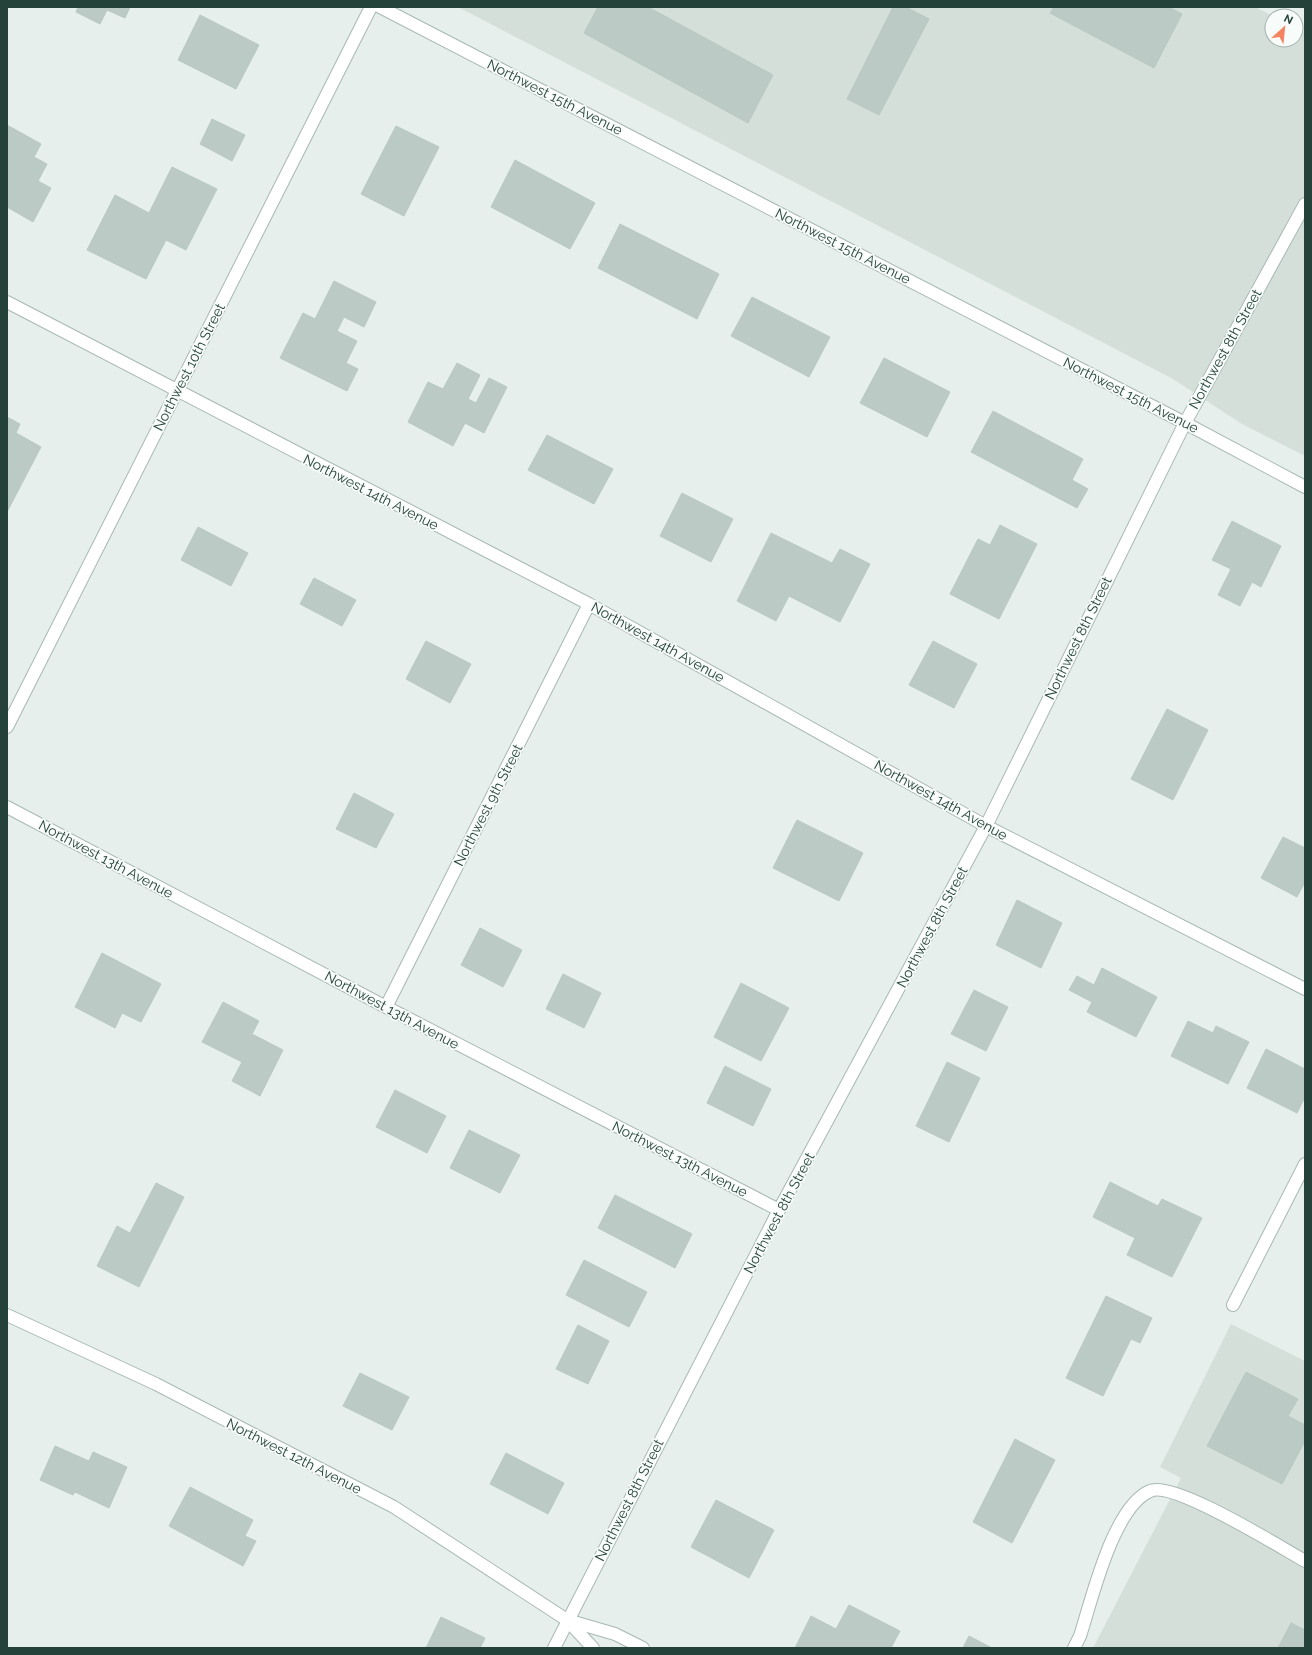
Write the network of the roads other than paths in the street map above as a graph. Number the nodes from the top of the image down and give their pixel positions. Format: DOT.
graph roads {
  1 [pos="371,7"];
  2 [pos="380,7"];
  3 [pos="1305,204"];
  4 [pos="7,302"];
  5 [pos="177,392"];
  6 [pos="1185,423"];
  7 [pos="1305,487"];
  8 [pos="589,604"];
  9 [pos="7,727"];
  10 [pos="7,807"];
  11 [pos="986,826"];
  12 [pos="1305,989"];
  13 [pos="386,1007"];
  14 [pos="1305,1164"];
  15 [pos="779,1210"];
  16 [pos="1233,1305"];
  17 [pos="7,1314"];
  18 [pos="1305,1561"];
  19 [pos="568,1620"];
  20 [pos="554,1648"];
  21 [pos="593,1648"];
  22 [pos="643,1648"];
  23 [pos="1074,1648"];
  1 -- 5 [label="street, Northwest 10th Street"];
  2 -- 6 [label="street, Northwest 15th Avenue"];
  3 -- 6 [label="street, Northwest 8th Street"];
  4 -- 5 [label="street, Northwest 14th Avenue"];
  5 -- 8 [label="street, Northwest 14th Avenue"];
  5 -- 9 [label="street, Northwest 10th Street"];
  6 -- 7 [label="street, Northwest 15th Avenue"];
  6 -- 11 [label="street, Northwest 8th Street"];
  8 -- 11 [label="street, Northwest 14th Avenue"];
  8 -- 13 [label="street, Northwest 9th Street"];
  10 -- 13 [label="street, Northwest 13th Avenue"];
  11 -- 12 [label="street, Northwest 14th Avenue"];
  11 -- 15 [label="street, Northwest 8th Street"];
  13 -- 15 [label="street, Northwest 13th Avenue"];
  14 -- 16 [label="street"];
  15 -- 19 [label="street, Northwest 8th Street"];
  17 -- 19 [label="street, Northwest 12th Avenue"];
  18 -- 23 [label="street"];
  19 -- 20 [label="street, Northwest 8th Street"];
  19 -- 21 [label="street, Northwest 12th Avenue"];
  19 -- 22 [label="street, Northwest 12th Avenue"];
}
